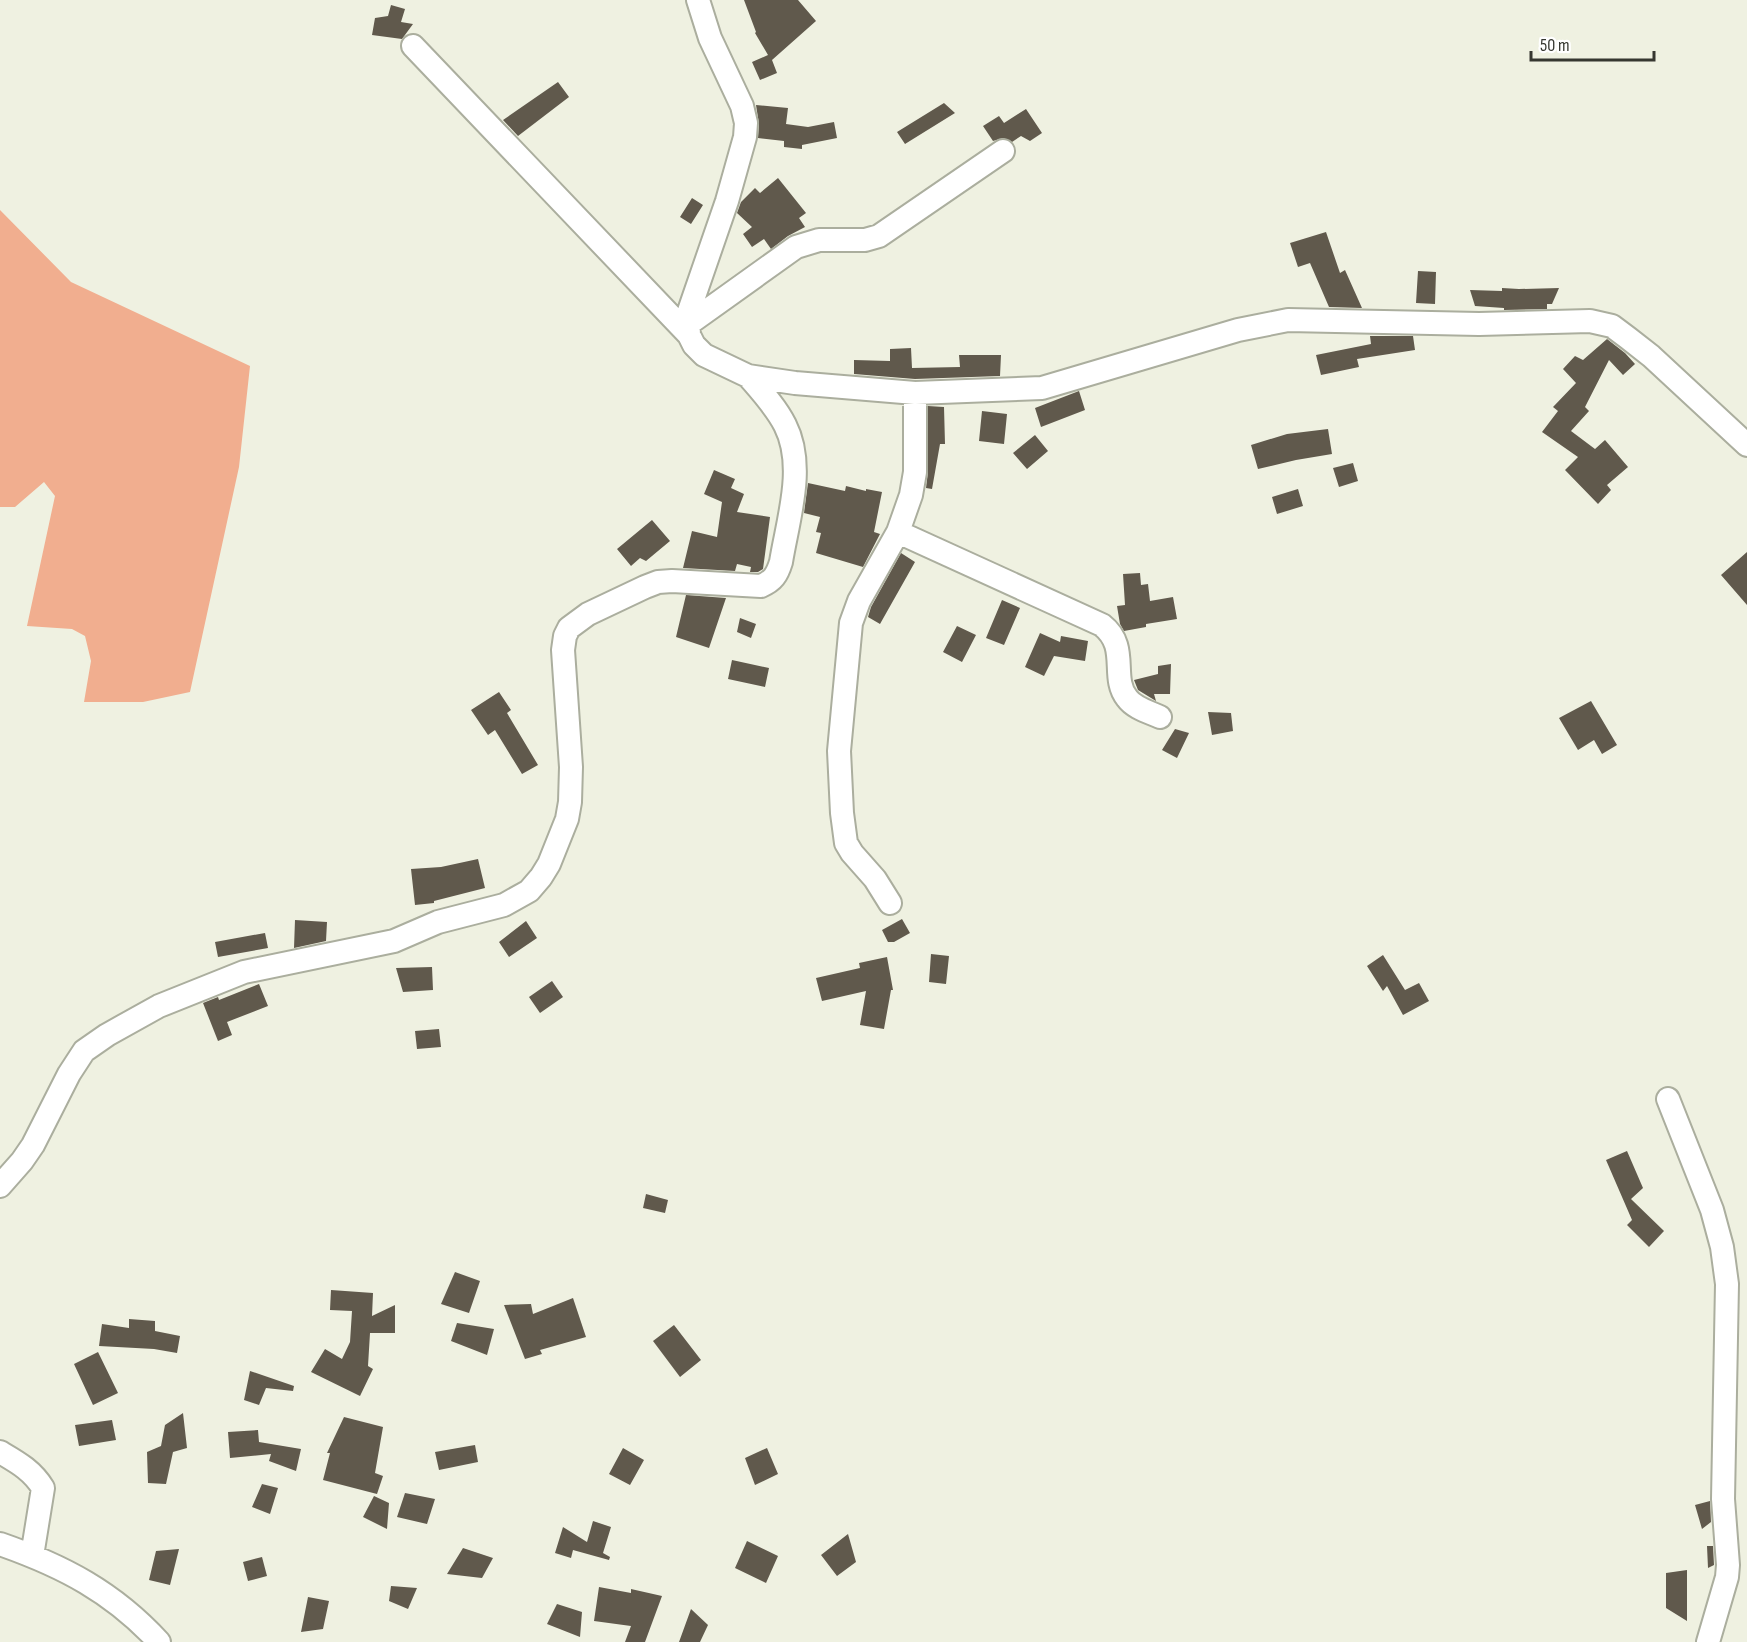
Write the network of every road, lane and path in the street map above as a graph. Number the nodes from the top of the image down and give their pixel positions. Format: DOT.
graph roads {
  1 [pos="698,0"];
  2 [pos="413,46"];
  3 [pos="1003,151"];
  4 [pos="688,330"];
  5 [pos="748,376"];
  6 [pos="915,393"];
  7 [pos="1747,445"];
  8 [pos="898,532"];
  9 [pos="1160,717"];
  10 [pos="890,903"];
  11 [pos="1668,1099"];
  12 [pos="0,1186"];
  13 [pos="0,1452"];
  14 [pos="0,1544"];
  15 [pos="32,1556"];
  16 [pos="159,1642"];
  17 [pos="1708,1642"];
  1 -- 4 [label="street"];
  2 -- 4 [label="street"];
  3 -- 4 [label="street"];
  4 -- 5 [label="street"];
  5 -- 6 [label="street"];
  5 -- 12 [label="street"];
  6 -- 7 [label="street"];
  6 -- 8 [label="street"];
  8 -- 9 [label="street"];
  8 -- 10 [label="street"];
  11 -- 17 [label="street"];
  13 -- 15 [label="street"];
  14 -- 15 [label="street"];
  15 -- 16 [label="street"];
}
